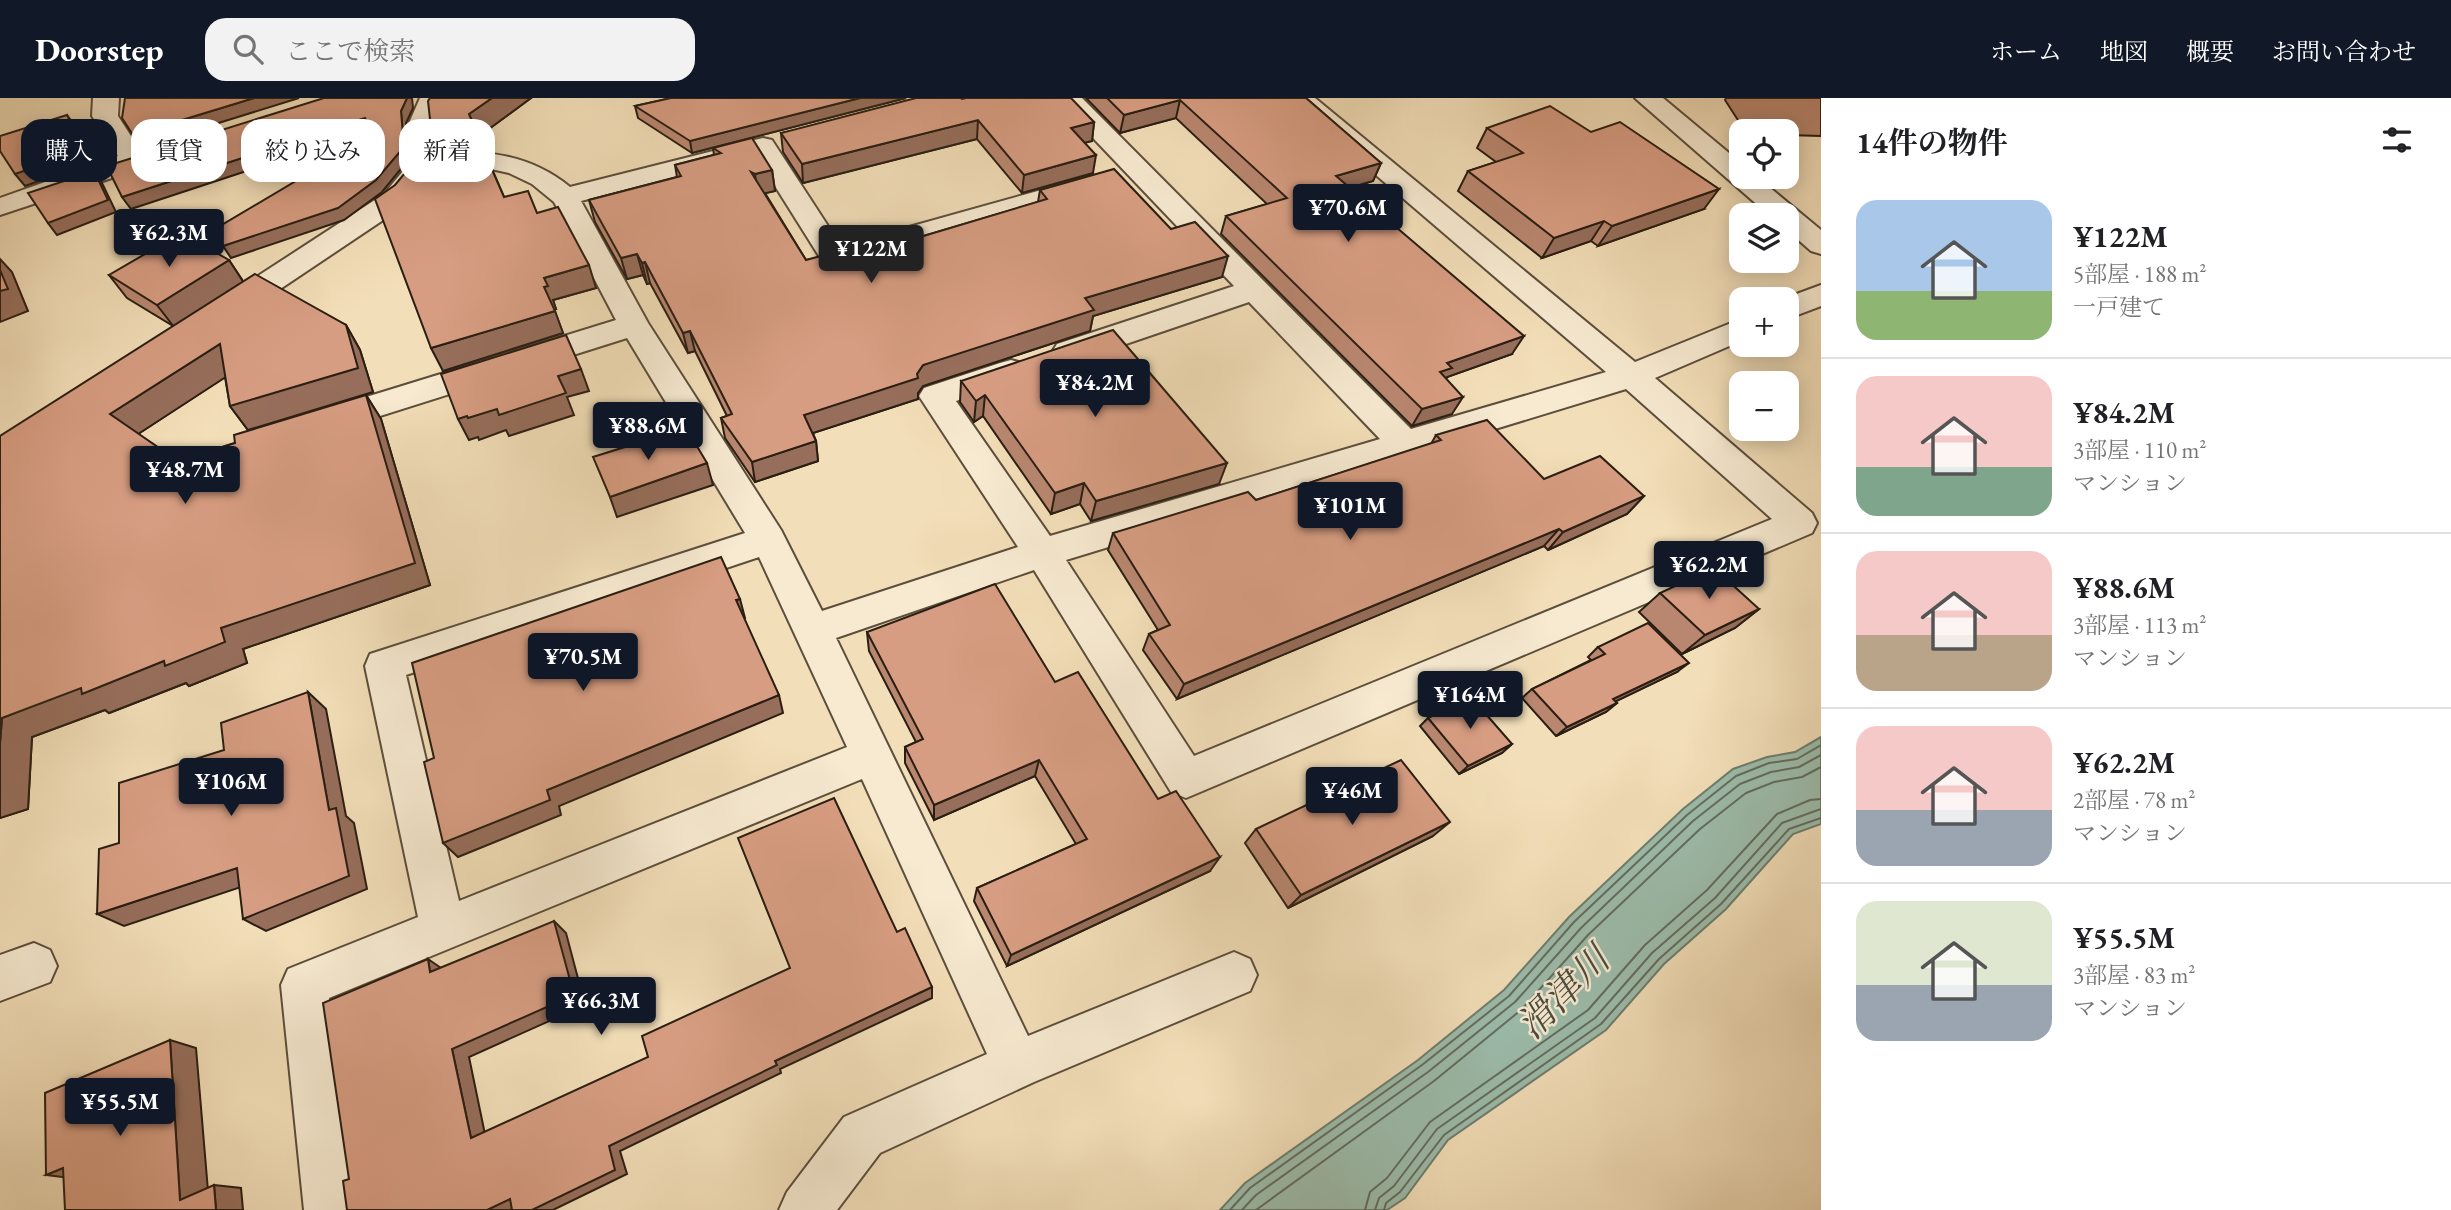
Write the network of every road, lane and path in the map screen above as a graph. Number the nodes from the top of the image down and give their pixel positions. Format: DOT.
graph roads {
  1 [pos="107,98"];
  2 [pos="433,98"];
  3 [pos="1068,98"];
  4 [pos="1299,98"];
  5 [pos="1648,98"];
  6 [pos="424,119"];
  7 [pos="131,155"];
  8 [pos="131,161"];
  9 [pos="495,162"];
  10 [pos="1140,171"];
  11 [pos="408,182"];
  12 [pos="565,197"];
  13 [pos="1771,203"];
  14 [pos="1,207"];
  15 [pos="1799,227"];
  16 [pos="1821,245"];
  17 [pos="1255,290"];
  18 [pos="1821,295"];
  19 [pos="1799,304"];
  20 [pos="634,325"];
  21 [pos="197,329"];
  22 [pos="1729,334"];
  23 [pos="1633,375"];
  24 [pos="293,432"];
  25 [pos="1404,443"];
  26 [pos="768,540"];
  27 [pos="1042,553"];
  28 [pos="813,630"];
  29 [pos="872,757"];
  30 [pos="443,930"];
  31 [pos="1234,975"];
  32 [pos="1017,1065"];
  33 [pos="330,1210"];
  34 [pos="805,1210"];
  1 -- 7 [label="street"];
  2 -- 6 [label="street"];
  3 -- 10 [label="street"];
  4 -- 23 [label="street"];
  5 -- 13 [label="street"];
  8 -- 14 [label="street"];
  9 -- 12 [label="street"];
  10 -- 12 [label="street"];
  10 -- 17 [label="street"];
  11 -- 21 [label="street"];
  12 -- 20 [label="street"];
  15 -- 16 [label="street"];
  17 -- 25 [label="street"];
  17 -- 27 [label="street"];
  18 -- 19 [label="street"];
  20 -- 24 [label="street"];
  20 -- 26 [label="street"];
  22 -- 23 [label="street"];
  23 -- 25 [label="street"];
  23 -- 27 [label="street"];
  25 -- 27 [label="street"];
  26 -- 28 [label="street"];
  26 -- 30 [label="street"];
  27 -- 28 [label="street"];
  28 -- 29 [label="street"];
  29 -- 30 [label="street"];
  29 -- 32 [label="street"];
  30 -- 33 [label="street"];
  31 -- 32 [label="street"];
  32 -- 34 [label="street"];
}
